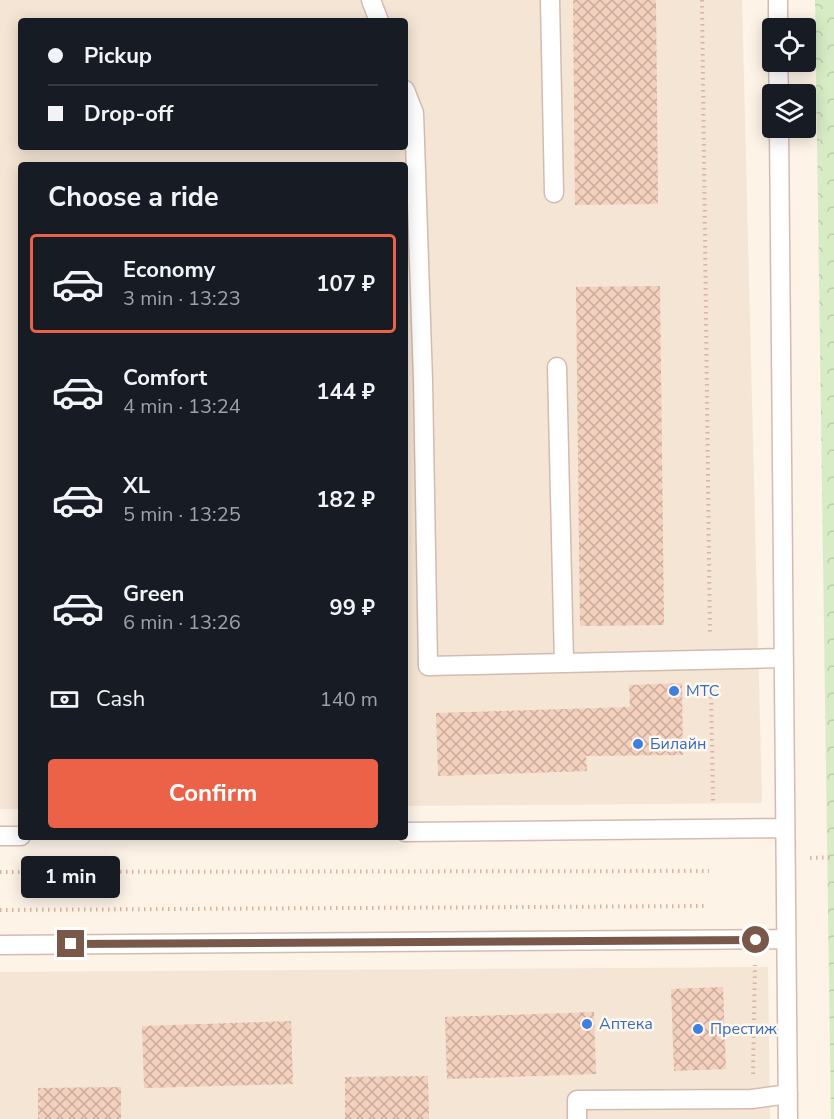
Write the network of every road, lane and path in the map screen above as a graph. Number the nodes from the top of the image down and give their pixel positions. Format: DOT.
graph roads {
  1 [pos="371,0"];
  2 [pos="550,0"];
  3 [pos="702,0"];
  4 [pos="778,0"];
  5 [pos="378,18"];
  6 [pos="778,18"];
  7 [pos="408,98"];
  8 [pos="779,138"];
  9 [pos="554,193"];
  10 [pos="557,367"];
  11 [pos="783,658"];
  12 [pos="711,660"];
  13 [pos="564,663"];
  14 [pos="713,828"];
  15 [pos="784,828"];
  16 [pos="408,832"];
  17 [pos="0,836"];
  18 [pos="18,836"];
  19 [pos="709,871"];
  20 [pos="0,872"];
  21 [pos="707,906"];
  22 [pos="0,910"];
  23 [pos="786,939"];
  24 [pos="756,940"];
  25 [pos="0,945"];
  26 [pos="788,1094"];
  27 [pos="752,1099"];
  28 [pos="577,1119"];
  29 [pos="788,1119"];
  1 -- 5 [label="lane"];
  2 -- 9 [label="lane"];
  3 -- 12 [label="path"];
  4 -- 6 [label="lane"];
  7 -- 13 [label="lane"];
  8 -- 11 [label="lane"];
  10 -- 13 [label="lane"];
  11 -- 12 [label="lane"];
  11 -- 15 [label="lane"];
  12 -- 13 [label="lane"];
  12 -- 14 [label="path"];
  14 -- 15 [label="lane"];
  14 -- 16 [label="lane"];
  15 -- 23 [label="lane"];
  17 -- 18 [label="lane"];
  19 -- 20 [label="path"];
  21 -- 22 [label="path"];
  23 -- 24 [label="lane"];
  23 -- 26 [label="lane"];
  24 -- 25 [label="lane"];
  24 -- 27 [label="path"];
  26 -- 27 [label="lane"];
  26 -- 29 [label="lane"];
  27 -- 28 [label="lane"];
}
